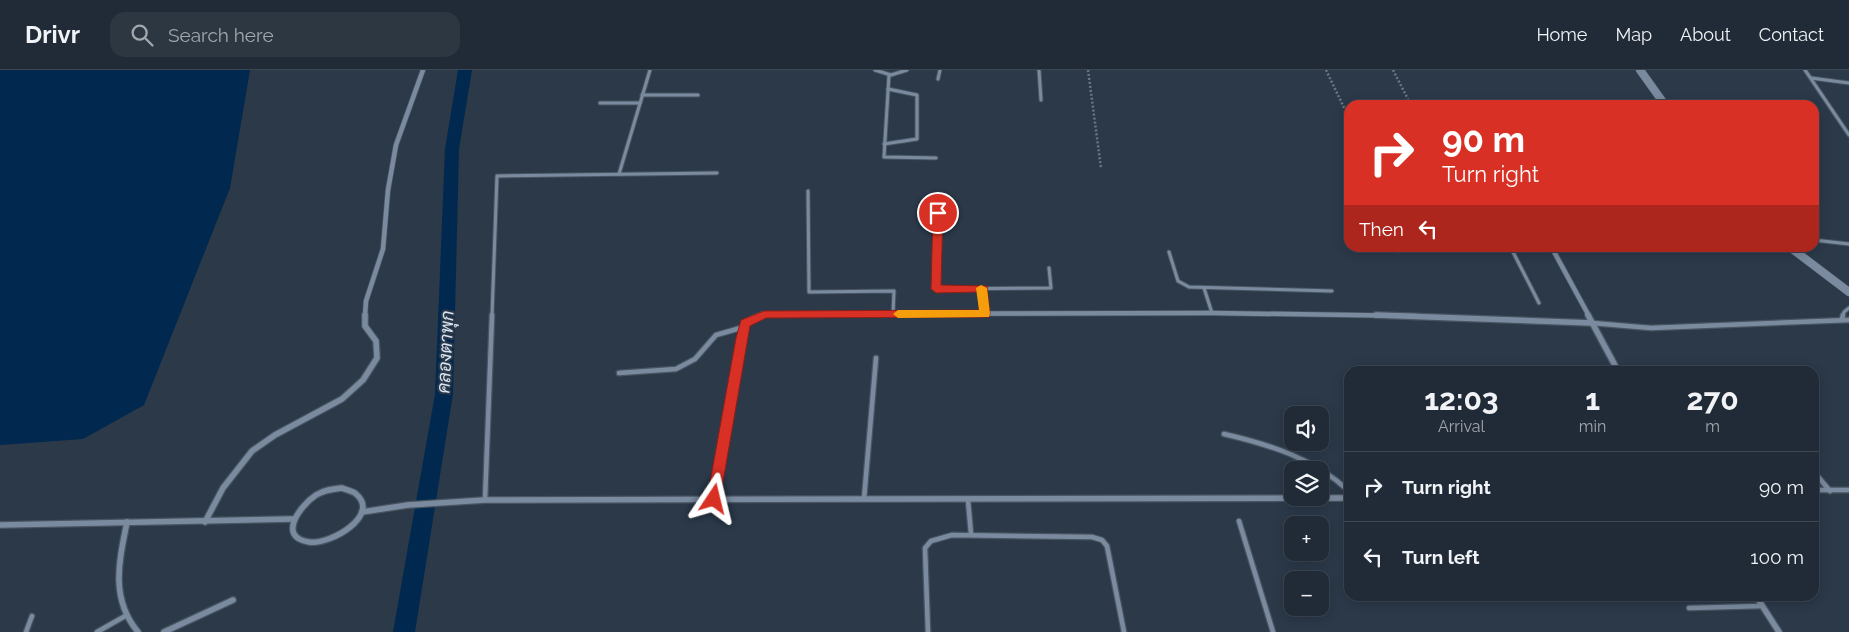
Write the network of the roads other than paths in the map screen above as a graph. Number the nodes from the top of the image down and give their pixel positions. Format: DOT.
graph roads {
  1 [pos="423,70"];
  2 [pos="650,70"];
  3 [pos="875,70"];
  4 [pos="907,70"];
  5 [pos="940,70"];
  6 [pos="1039,70"];
  7 [pos="1640,70"];
  8 [pos="1805,70"];
  9 [pos="889,75"];
  10 [pos="1811,78"];
  11 [pos="938,79"];
  12 [pos="1849,83"];
  13 [pos="888,89"];
  14 [pos="642,96"];
  15 [pos="698,96"];
  16 [pos="1041,100"];
  17 [pos="1661,100"];
  18 [pos="600,103"];
  19 [pos="640,103"];
  20 [pos="1849,135"];
  21 [pos="884,144"];
  22 [pos="936,158"];
  23 [pos="717,173"];
  24 [pos="619,174"];
  25 [pos="808,191"];
  26 [pos="938,194"];
  27 [pos="1819,241"];
  28 [pos="1849,244"];
  29 [pos="1169,252"];
  30 [pos="1513,252"];
  31 [pos="1554,252"];
  32 [pos="1796,252"];
  33 [pos="1049,268"];
  34 [pos="983,288"];
  35 [pos="1204,288"];
  36 [pos="1332,291"];
  37 [pos="1849,292"];
  38 [pos="1539,303"];
  39 [pos="1849,308"];
  40 [pos="1212,313"];
  41 [pos="894,314"];
  42 [pos="985,314"];
  43 [pos="1842,319"];
  44 [pos="1849,320"];
  45 [pos="1592,323"];
  46 [pos="744,327"];
  47 [pos="876,358"];
  48 [pos="1615,366"];
  49 [pos="619,373"];
  50 [pos="1224,434"];
  51 [pos="1819,478"];
  52 [pos="1344,485"];
  53 [pos="1819,490"];
  54 [pos="1849,490"];
  55 [pos="1830,491"];
  56 [pos="1344,498"];
  57 [pos="714,499"];
  58 [pos="864,499"];
  59 [pos="485,500"];
  60 [pos="968,500"];
  61 [pos="362,512"];
  62 [pos="294,519"];
  63 [pos="1239,521"];
  64 [pos="127,522"];
  65 [pos="206,522"];
  66 [pos="0,525"];
  67 [pos="971,534"];
  68 [pos="233,600"];
  69 [pos="1759,601"];
  70 [pos="1762,606"];
  71 [pos="1690,608"];
  72 [pos="32,616"];
  73 [pos="127,616"];
  74 [pos="26,632"];
  75 [pos="97,632"];
  76 [pos="138,632"];
  77 [pos="164,632"];
  78 [pos="928,632"];
  79 [pos="1124,632"];
  80 [pos="1273,632"];
  81 [pos="1779,632"];
  1 -- 65 [label="street"];
  2 -- 14 [label="lane"];
  3 -- 9 [label="lane"];
  4 -- 9 [label="lane"];
  5 -- 11 [label="lane"];
  6 -- 16 [label="lane"];
  7 -- 17 [label="street"];
  8 -- 10 [label="lane"];
  9 -- 13 [label="lane"];
  10 -- 12 [label="lane"];
  10 -- 20 [label="lane"];
  13 -- 21 [label="lane"];
  13 -- 21 [label="lane"];
  14 -- 15 [label="lane"];
  14 -- 19 [label="lane"];
  18 -- 19 [label="lane"];
  19 -- 24 [label="lane"];
  21 -- 22 [label="lane"];
  23 -- 24 [label="lane"];
  24 -- 59 [label="lane"];
  25 -- 41 [label="lane"];
  26 -- 34 [label="lane"];
  27 -- 28 [label="lane"];
  29 -- 35 [label="lane"];
  30 -- 38 [label="lane"];
  31 -- 45 [label="street"];
  32 -- 37 [label="street"];
  33 -- 34 [label="lane"];
  34 -- 42 [label="lane"];
  35 -- 36 [label="lane"];
  35 -- 40 [label="lane"];
  39 -- 43 [label="lane"];
  40 -- 42 [label="street"];
  40 -- 45 [label="street"];
  41 -- 42 [label="street"];
  41 -- 46 [label="street"];
  43 -- 44 [label="lane"];
  43 -- 45 [label="lane"];
  45 -- 48 [label="street"];
  46 -- 49 [label="lane"];
  46 -- 57 [label="street"];
  47 -- 58 [label="lane"];
  50 -- 52 [label="lane"];
  51 -- 55 [label="lane"];
  53 -- 55 [label="lane"];
  54 -- 55 [label="lane"];
  56 -- 60 [label="street"];
  57 -- 58 [label="street"];
  57 -- 59 [label="street"];
  58 -- 60 [label="street"];
  59 -- 61 [label="street"];
  60 -- 67 [label="lane"];
  61 -- 62 [label="street"];
  61 -- 62 [label="street"];
  62 -- 65 [label="street"];
  63 -- 80 [label="lane"];
  64 -- 65 [label="street"];
  64 -- 66 [label="street"];
  64 -- 73 [label="street"];
  67 -- 78 [label="lane"];
  67 -- 79 [label="lane"];
  68 -- 77 [label="street"];
  69 -- 70 [label="street"];
  70 -- 71 [label="lane"];
  70 -- 81 [label="street"];
  72 -- 74 [label="lane"];
  73 -- 75 [label="lane"];
  73 -- 76 [label="street"];
}
